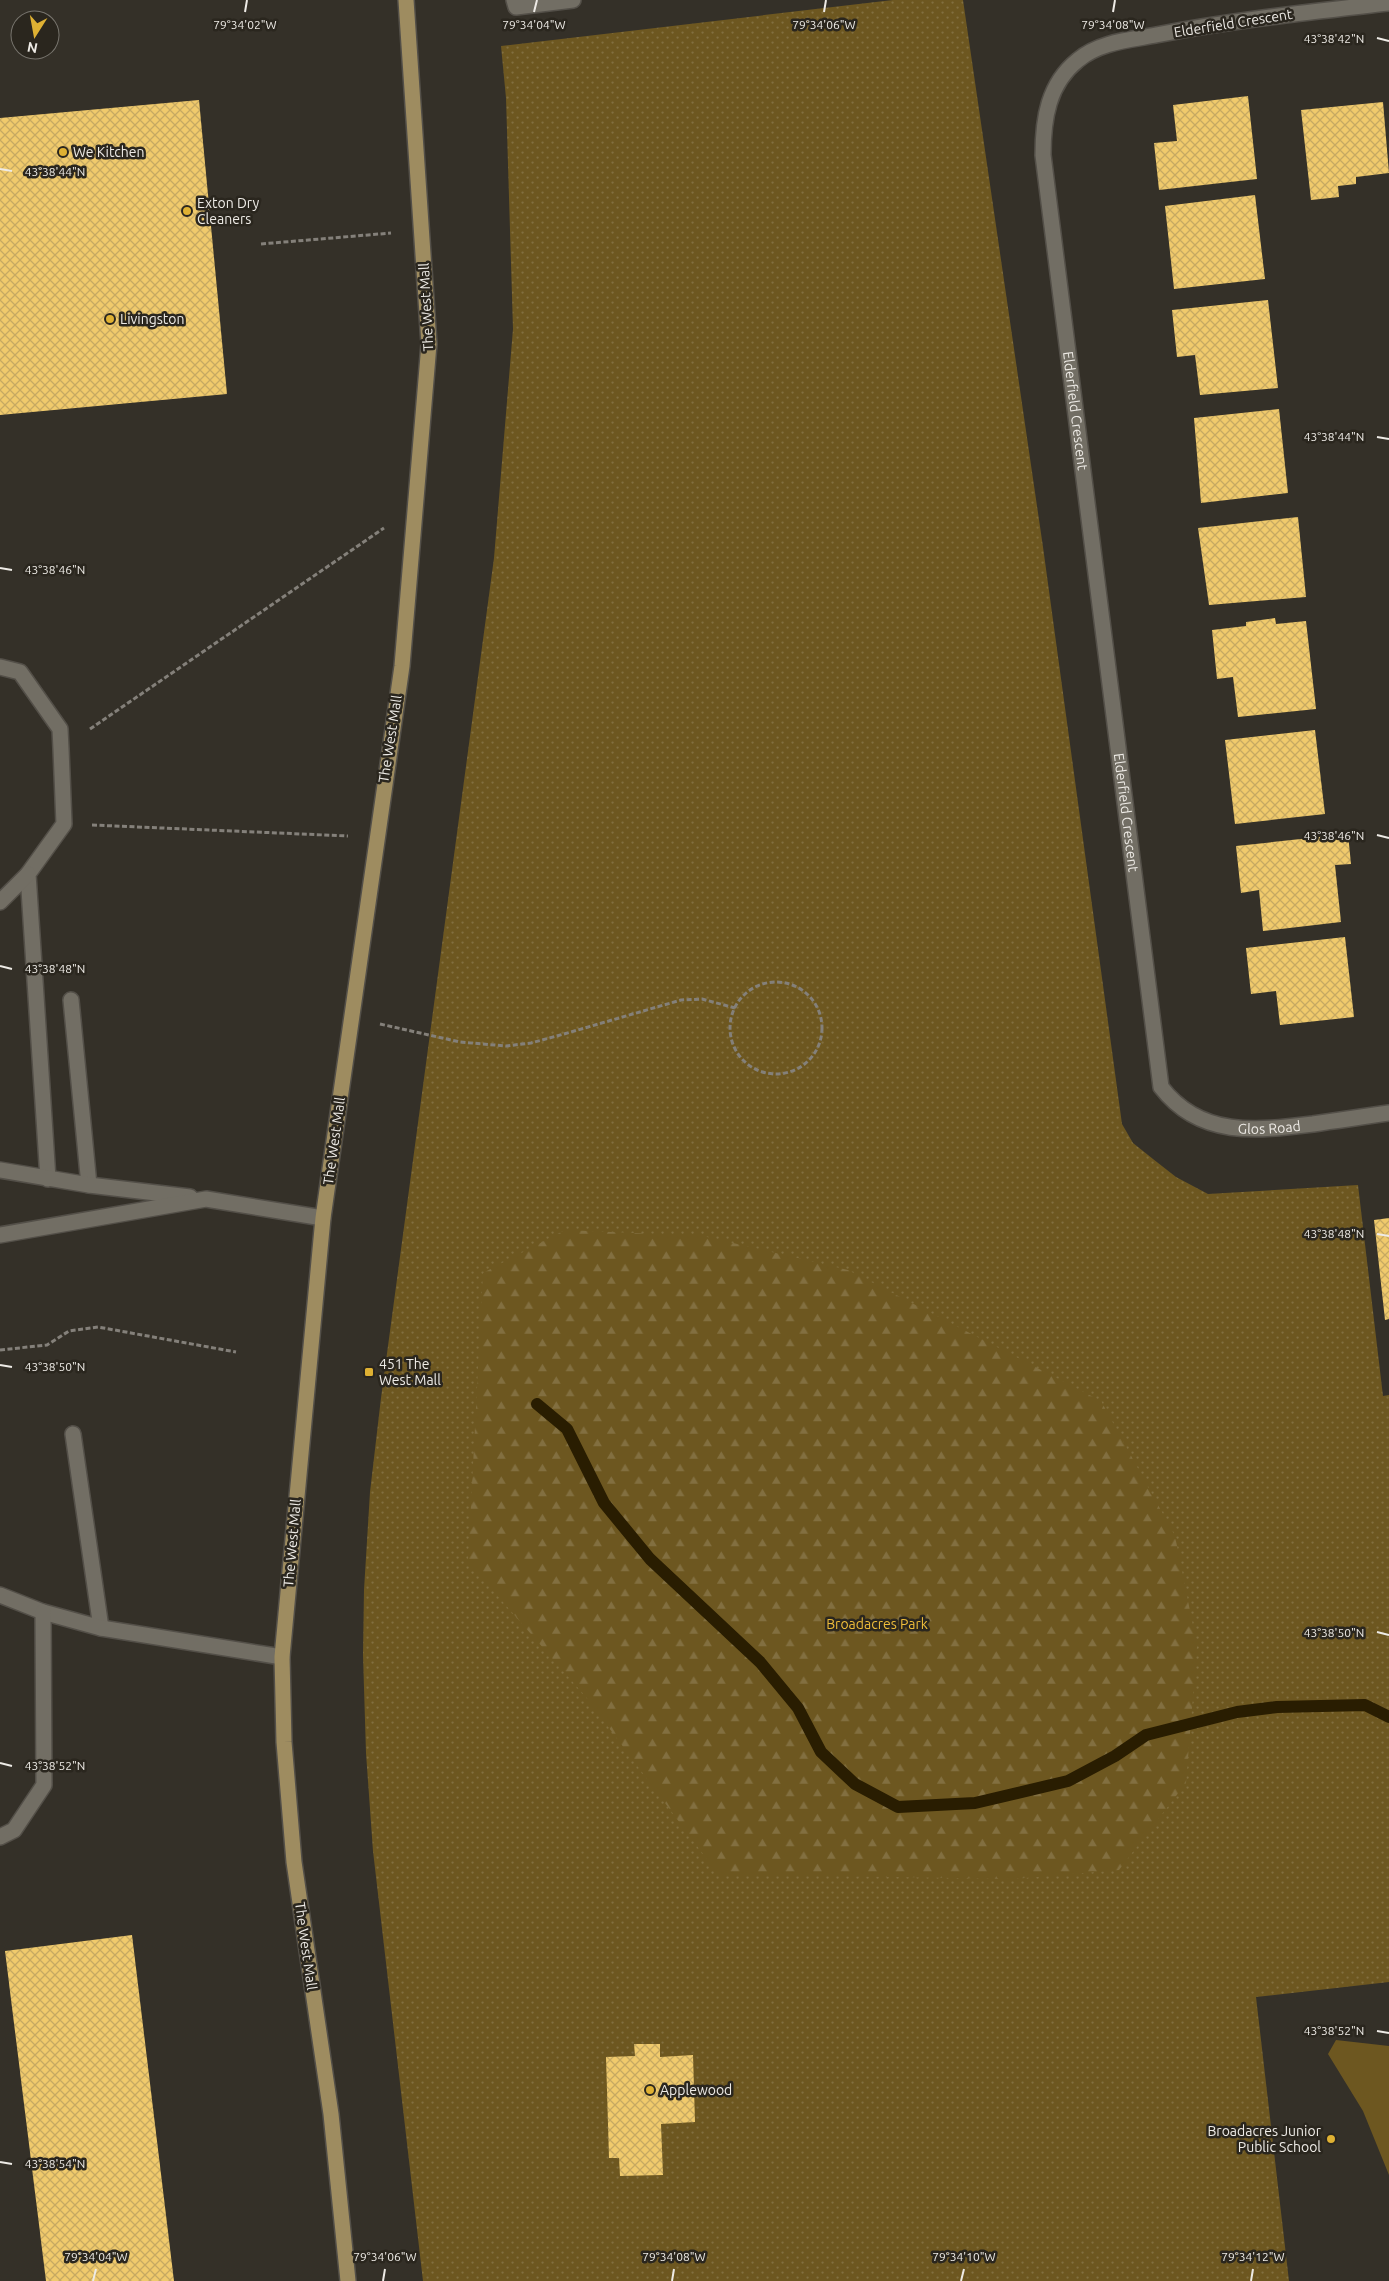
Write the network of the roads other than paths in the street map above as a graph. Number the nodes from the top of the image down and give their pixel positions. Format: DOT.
graph roads {
  1 [pos="406,0"];
  2 [pos="514,0"];
  3 [pos="573,0"];
  4 [pos="1389,3"];
  5 [pos="0,667"];
  6 [pos="28,874"];
  7 [pos="0,902"];
  8 [pos="72,1000"];
  9 [pos="1161,1087"];
  10 [pos="1389,1114"];
  11 [pos="0,1170"];
  12 [pos="48,1179"];
  13 [pos="89,1185"];
  14 [pos="206,1199"];
  15 [pos="323,1218"];
  16 [pos="0,1235"];
  17 [pos="73,1434"];
  18 [pos="0,1594"];
  19 [pos="43,1612"];
  20 [pos="101,1628"];
  21 [pos="282,1657"];
  22 [pos="0,1837"];
  23 [pos="348,2281"];
  1 -- 15 [label="main road, The West Mall"];
  2 -- 3 [label="street"];
  4 -- 9 [label="street, Elderfield Crescent"];
  5 -- 6 [label="street"];
  6 -- 7 [label="street"];
  6 -- 12 [label="street"];
  8 -- 13 [label="street"];
  9 -- 10 [label="street, Glos Road"];
  11 -- 12 [label="street"];
  12 -- 13 [label="street"];
  13 -- 14 [label="street"];
  14 -- 15 [label="street"];
  14 -- 16 [label="street"];
  15 -- 21 [label="main road, The West Mall"];
  17 -- 20 [label="street"];
  18 -- 19 [label="street"];
  19 -- 20 [label="street"];
  19 -- 22 [label="street"];
  20 -- 21 [label="street"];
  21 -- 23 [label="main road, The West Mall"];
}
